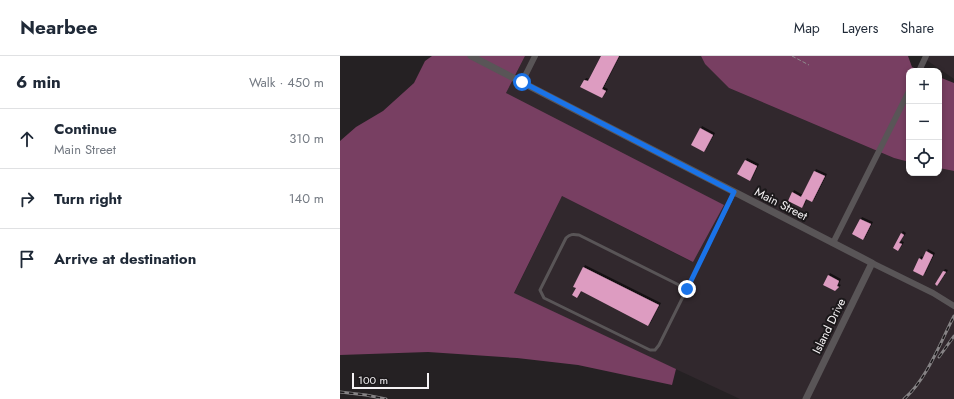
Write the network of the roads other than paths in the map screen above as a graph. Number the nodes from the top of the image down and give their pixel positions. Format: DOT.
graph roads {
  1 [pos="471,56"];
  2 [pos="535,56"];
  3 [pos="926,56"];
  4 [pos="920,68"];
  5 [pos="522,82"];
  6 [pos="906,97"];
  7 [pos="734,192"];
  8 [pos="833,244"];
  9 [pos="872,263"];
  10 [pos="687,289"];
  11 [pos="954,306"];
  12 [pos="806,399"];
  1 -- 5 [label="street, Main Street"];
  2 -- 5 [label="street"];
  3 -- 4 [label="street"];
  5 -- 7 [label="street, Main Street"];
  6 -- 8 [label="street"];
  7 -- 8 [label="street, Main Street"];
  7 -- 10 [label="lane"];
  8 -- 9 [label="street, Main Street"];
  9 -- 11 [label="street, Main Street"];
  9 -- 12 [label="street, Island Drive"];
  10 -- 10 [label="lane"];
}
